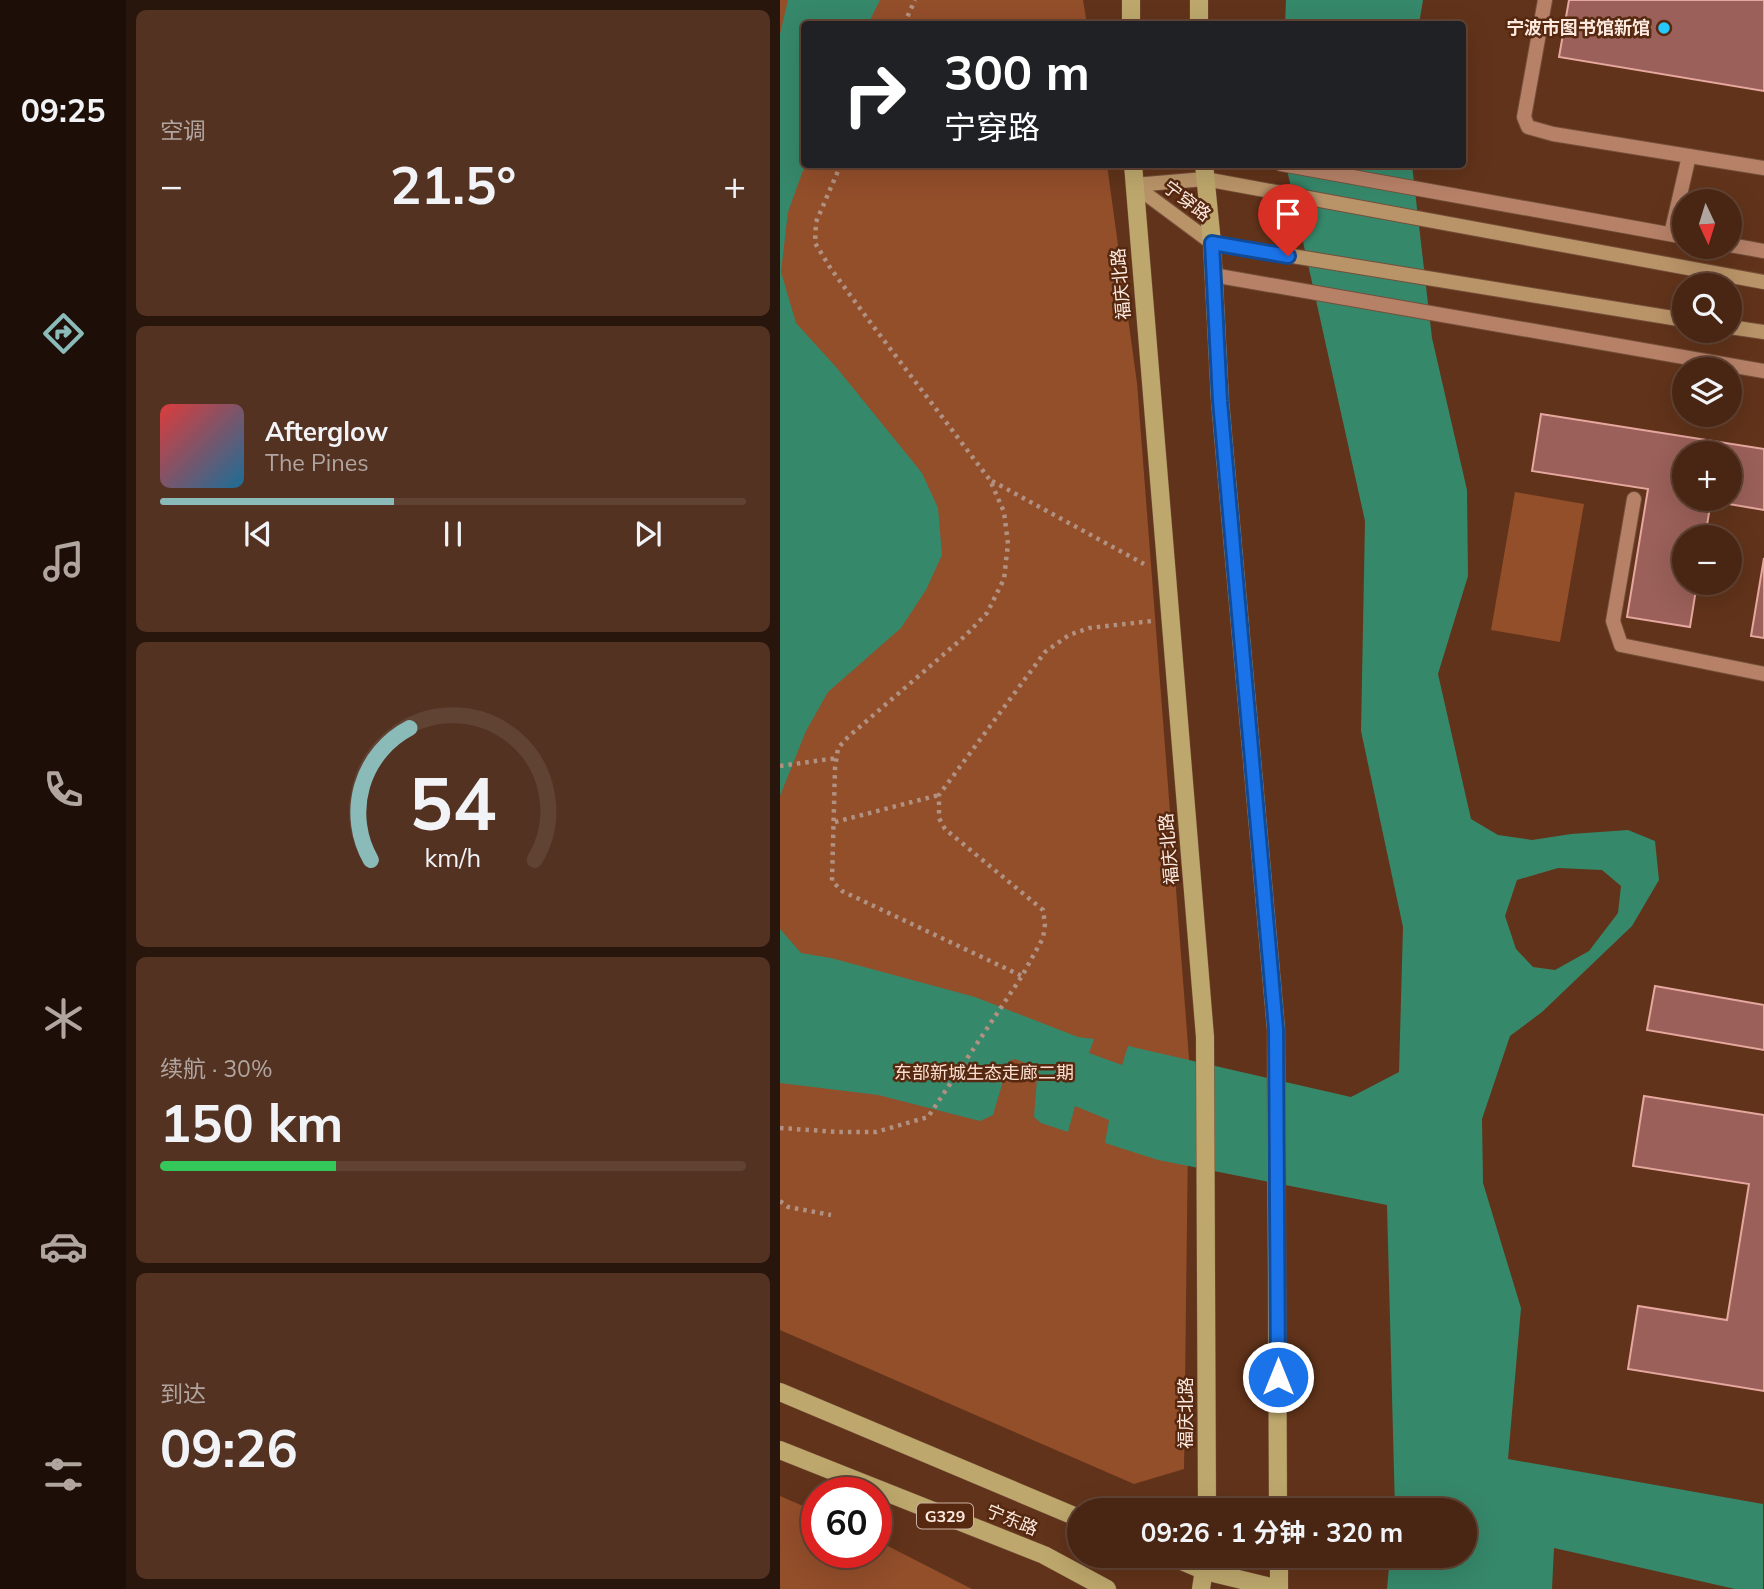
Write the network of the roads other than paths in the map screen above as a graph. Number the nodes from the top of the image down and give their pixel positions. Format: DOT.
graph roads {
  1 [pos="1131,0"];
  2 [pos="1199,0"];
  3 [pos="1545,0"];
  4 [pos="1131,21"];
  5 [pos="1199,21"];
  6 [pos="1689,156"];
  7 [pos="1133,168"];
  8 [pos="1301,168"];
  9 [pos="1764,168"];
  10 [pos="1204,172"];
  11 [pos="1134,185"];
  12 [pos="1684,189"];
  13 [pos="1672,234"];
  14 [pos="1212,243"];
  15 [pos="1742,247"];
  16 [pos="1764,251"];
  17 [pos="1213,275"];
  18 [pos="1764,282"];
  19 [pos="1672,318"];
  20 [pos="1742,329"];
  21 [pos="1764,332"];
  22 [pos="1764,371"];
  23 [pos="1633,499"];
  24 [pos="1764,674"];
  25 [pos="780,1392"];
  26 [pos="780,1450"];
  27 [pos="1207,1498"];
  28 [pos="1278,1498"];
  29 [pos="1067,1513"];
  30 [pos="1205,1568"];
  31 [pos="1220,1568"];
  32 [pos="1279,1568"];
  33 [pos="1107,1589"];
  34 [pos="1201,1589"];
  35 [pos="1279,1589"];
  1 -- 4 [label="main road"];
  2 -- 5 [label="main road"];
  3 -- 6 [label="street"];
  6 -- 9 [label="street"];
  6 -- 12 [label="street"];
  7 -- 11 [label="main road, 福庆北路"];
  8 -- 13 [label="street"];
  10 -- 11 [label="main road, 宁穿路"];
  10 -- 14 [label="main road"];
  10 -- 18 [label="main road, 宁穿路"];
  11 -- 14 [label="main road, 宁穿路"];
  11 -- 27 [label="main road, 福庆北路"];
  14 -- 17 [label="main road"];
  14 -- 19 [label="main road, 宁穿路"];
  15 -- 16 [label="street"];
  17 -- 22 [label="street"];
  17 -- 28 [label="main road"];
  20 -- 21 [label="main road"];
  23 -- 24 [label="street"];
  25 -- 29 [label="main road, 宁东路"];
  26 -- 33 [label="main road, 宁东路 / G329"];
  30 -- 34 [label="main road"];
  31 -- 35 [label="main road"];
  32 -- 35 [label="main road"];
}
